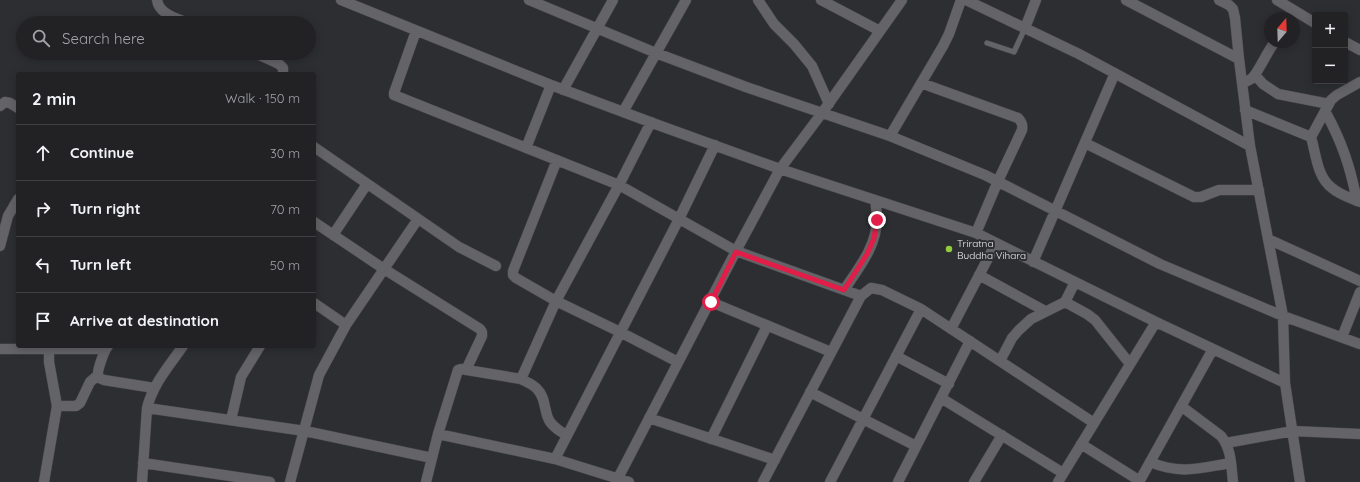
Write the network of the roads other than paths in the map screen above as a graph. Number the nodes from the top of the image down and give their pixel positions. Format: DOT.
graph roads {
  1 [pos="157,0"];
  2 [pos="341,0"];
  3 [pos="530,0"];
  4 [pos="613,0"];
  5 [pos="686,0"];
  6 [pos="758,0"];
  7 [pos="821,0"];
  8 [pos="902,0"];
  9 [pos="961,0"];
  10 [pos="966,0"];
  11 [pos="1036,0"];
  12 [pos="1126,0"];
  13 [pos="1219,0"];
  14 [pos="1276,0"];
  15 [pos="541,2"];
  16 [pos="1291,12"];
  17 [pos="172,16"];
  18 [pos="1300,17"];
  19 [pos="1312,22"];
  20 [pos="597,28"];
  21 [pos="1026,28"];
  22 [pos="416,31"];
  23 [pos="880,31"];
  24 [pos="987,44"];
  25 [pos="1348,44"];
  26 [pos="1270,48"];
  27 [pos="1360,50"];
  28 [pos="656,53"];
  29 [pos="1239,59"];
  30 [pos="270,60"];
  31 [pos="283,72"];
  32 [pos="1115,73"];
  33 [pos="1255,75"];
  34 [pos="1360,82"];
  35 [pos="921,83"];
  36 [pos="1242,83"];
  37 [pos="551,85"];
  38 [pos="563,90"];
  39 [pos="829,104"];
  40 [pos="0,106"];
  41 [pos="16,107"];
  42 [pos="1327,108"];
  43 [pos="1245,110"];
  44 [pos="623,112"];
  45 [pos="822,112"];
  46 [pos="651,122"];
  47 [pos="890,136"];
  48 [pos="1311,137"];
  49 [pos="1085,143"];
  50 [pos="715,145"];
  51 [pos="1250,146"];
  52 [pos="316,148"];
  53 [pos="526,148"];
  54 [pos="557,160"];
  55 [pos="780,169"];
  56 [pos="998,181"];
  57 [pos="367,184"];
  58 [pos="619,185"];
  59 [pos="1259,190"];
  60 [pos="875,200"];
  61 [pos="16,201"];
  62 [pos="1358,202"];
  63 [pos="1056,211"];
  64 [pos="4,213"];
  65 [pos="418,219"];
  66 [pos="679,219"];
  67 [pos="316,223"];
  68 [pos="976,233"];
  69 [pos="334,235"];
  70 [pos="1268,239"];
  71 [pos="996,243"];
  72 [pos="0,246"];
  73 [pos="736,252"];
  74 [pos="1033,262"];
  75 [pos="496,266"];
  76 [pos="384,270"];
  77 [pos="979,275"];
  78 [pos="1360,281"];
  79 [pos="1075,282"];
  80 [pos="844,290"];
  81 [pos="1360,292"];
  82 [pos="861,296"];
  83 [pos="556,301"];
  84 [pos="711,302"];
  85 [pos="1064,302"];
  86 [pos="316,304"];
  87 [pos="920,309"];
  88 [pos="1045,311"];
  89 [pos="1283,316"];
  90 [pos="1156,322"];
  91 [pos="346,325"];
  92 [pos="767,326"];
  93 [pos="951,329"];
  94 [pos="620,332"];
  95 [pos="1342,338"];
  96 [pos="970,341"];
  97 [pos="1360,344"];
  98 [pos="49,348"];
  99 [pos="106,348"];
  100 [pos="182,348"];
  101 [pos="259,348"];
  102 [pos="0,349"];
  103 [pos="1213,349"];
  104 [pos="832,352"];
  105 [pos="896,356"];
  106 [pos="1000,361"];
  107 [pos="678,362"];
  108 [pos="1130,364"];
  109 [pos="466,370"];
  110 [pos="98,375"];
  111 [pos="521,379"];
  112 [pos="1285,383"];
  113 [pos="948,384"];
  114 [pos="154,388"];
  115 [pos="810,392"];
  116 [pos="941,398"];
  117 [pos="57,406"];
  118 [pos="1181,406"];
  119 [pos="147,408"];
  120 [pos="649,418"];
  121 [pos="863,419"];
  122 [pos="231,420"];
  123 [pos="1094,423"];
  124 [pos="305,431"];
  125 [pos="1293,431"];
  126 [pos="438,434"];
  127 [pos="1360,434"];
  128 [pos="566,435"];
  129 [pos="1002,435"];
  130 [pos="710,439"];
  131 [pos="1226,443"];
  132 [pos="1081,444"];
  133 [pos="916,446"];
  134 [pos="432,458"];
  135 [pos="555,459"];
  136 [pos="775,460"];
  137 [pos="1150,462"];
  138 [pos="143,463"];
  139 [pos="1231,463"];
  140 [pos="1063,473"];
  141 [pos="617,480"];
  142 [pos="1140,481"];
  143 [pos="44,482"];
  144 [pos="142,482"];
  145 [pos="270,482"];
  146 [pos="290,482"];
  147 [pos="426,482"];
  148 [pos="629,482"];
  149 [pos="763,482"];
  150 [pos="830,482"];
  151 [pos="898,482"];
  152 [pos="974,482"];
  153 [pos="1058,482"];
  154 [pos="1233,482"];
  155 [pos="1300,482"];
  1 -- 17 [label="street"];
  2 -- 22 [label="street"];
  3 -- 15 [label="street"];
  4 -- 20 [label="street"];
  5 -- 28 [label="street"];
  6 -- 39 [label="street"];
  7 -- 23 [label="street"];
  8 -- 23 [label="street"];
  9 -- 35 [label="street"];
  10 -- 21 [label="street"];
  11 -- 21 [label="street"];
  12 -- 29 [label="street"];
  13 -- 29 [label="street"];
  14 -- 16 [label="street"];
  15 -- 20 [label="street"];
  18 -- 19 [label="street"];
  20 -- 28 [label="street"];
  20 -- 38 [label="street"];
  21 -- 24 [label="lane"];
  21 -- 32 [label="street"];
  22 -- 37 [label="street"];
  22 -- 53 [label="street"];
  23 -- 39 [label="street"];
  25 -- 27 [label="street"];
  26 -- 33 [label="street"];
  28 -- 44 [label="street"];
  28 -- 45 [label="street"];
  29 -- 36 [label="street"];
  30 -- 31 [label="street"];
  32 -- 49 [label="street"];
  32 -- 51 [label="street"];
  33 -- 36 [label="street"];
  33 -- 42 [label="street"];
  34 -- 42 [label="street"];
  35 -- 47 [label="street"];
  35 -- 56 [label="street"];
  36 -- 43 [label="street"];
  37 -- 38 [label="street"];
  37 -- 53 [label="street"];
  38 -- 44 [label="street"];
  39 -- 45 [label="street"];
  40 -- 41 [label="street"];
  42 -- 48 [label="street"];
  42 -- 62 [label="street"];
  43 -- 48 [label="street"];
  43 -- 51 [label="street"];
  44 -- 46 [label="street"];
  45 -- 47 [label="street"];
  45 -- 55 [label="street"];
  46 -- 50 [label="street"];
  46 -- 58 [label="street"];
  47 -- 56 [label="street"];
  48 -- 62 [label="street"];
  49 -- 59 [label="street"];
  49 -- 63 [label="street"];
  50 -- 55 [label="street"];
  50 -- 66 [label="street"];
  51 -- 59 [label="street"];
  52 -- 57 [label="street"];
  53 -- 54 [label="street"];
  54 -- 58 [label="street"];
  54 -- 83 [label="street"];
  55 -- 60 [label="street"];
  55 -- 73 [label="street"];
  56 -- 63 [label="street"];
  56 -- 68 [label="street"];
  57 -- 65 [label="street"];
  57 -- 69 [label="street"];
  58 -- 66 [label="street"];
  58 -- 83 [label="street"];
  59 -- 70 [label="street"];
  60 -- 68 [label="street"];
  60 -- 80 [label="street"];
  61 -- 64 [label="street"];
  63 -- 74 [label="street"];
  63 -- 89 [label="street"];
  64 -- 72 [label="street"];
  65 -- 75 [label="street"];
  65 -- 76 [label="street"];
  66 -- 73 [label="street"];
  66 -- 94 [label="street"];
  67 -- 69 [label="street"];
  68 -- 71 [label="street"];
  69 -- 76 [label="street"];
  70 -- 78 [label="street"];
  70 -- 89 [label="street"];
  71 -- 74 [label="street"];
  71 -- 77 [label="street"];
  73 -- 80 [label="street"];
  73 -- 84 [label="street"];
  74 -- 79 [label="street"];
  76 -- 91 [label="street"];
  76 -- 109 [label="street"];
  77 -- 88 [label="street"];
  77 -- 93 [label="street"];
  79 -- 85 [label="street"];
  79 -- 90 [label="street"];
  80 -- 82 [label="street"];
  81 -- 95 [label="street"];
  82 -- 87 [label="street"];
  82 -- 104 [label="street"];
  83 -- 94 [label="street"];
  83 -- 111 [label="street"];
  84 -- 92 [label="street"];
  84 -- 107 [label="street"];
  85 -- 88 [label="street"];
  85 -- 108 [label="street"];
  86 -- 91 [label="street"];
  87 -- 93 [label="street"];
  87 -- 105 [label="street"];
  88 -- 106 [label="street"];
  89 -- 95 [label="street"];
  89 -- 112 [label="street"];
  90 -- 103 [label="street"];
  90 -- 108 [label="street"];
  91 -- 124 [label="street"];
  92 -- 104 [label="street"];
  92 -- 130 [label="street"];
  93 -- 96 [label="street"];
  94 -- 107 [label="street"];
  94 -- 128 [label="street"];
  95 -- 97 [label="street"];
  96 -- 106 [label="street"];
  96 -- 113 [label="street"];
  98 -- 99 [label="street"];
  98 -- 102 [label="street"];
  98 -- 117 [label="street"];
  99 -- 110 [label="street"];
  100 -- 114 [label="street"];
  101 -- 122 [label="street"];
  103 -- 112 [label="street"];
  103 -- 118 [label="street"];
  104 -- 115 [label="street"];
  105 -- 113 [label="street"];
  105 -- 121 [label="street"];
  106 -- 123 [label="street"];
  107 -- 120 [label="street"];
  108 -- 123 [label="street"];
  109 -- 111 [label="street"];
  109 -- 126 [label="street"];
  110 -- 114 [label="street"];
  110 -- 117 [label="street"];
  111 -- 128 [label="street"];
  112 -- 125 [label="street"];
  113 -- 116 [label="street"];
  114 -- 119 [label="street"];
  115 -- 121 [label="street"];
  115 -- 136 [label="street"];
  116 -- 129 [label="street"];
  116 -- 133 [label="street"];
  117 -- 143 [label="street"];
  118 -- 131 [label="street"];
  118 -- 137 [label="street"];
  119 -- 122 [label="street"];
  119 -- 138 [label="street"];
  120 -- 130 [label="street"];
  120 -- 141 [label="street"];
  121 -- 133 [label="street"];
  121 -- 150 [label="street"];
  122 -- 124 [label="street"];
  123 -- 132 [label="street"];
  124 -- 134 [label="street"];
  124 -- 146 [label="street"];
  125 -- 127 [label="street"];
  125 -- 131 [label="street"];
  125 -- 155 [label="street"];
  126 -- 134 [label="street"];
  126 -- 135 [label="street"];
  128 -- 135 [label="street"];
  129 -- 140 [label="street"];
  129 -- 152 [label="street"];
  130 -- 136 [label="street"];
  131 -- 139 [label="street"];
  132 -- 140 [label="street"];
  132 -- 142 [label="street"];
  133 -- 151 [label="street"];
  134 -- 147 [label="street"];
  135 -- 141 [label="street"];
  136 -- 149 [label="street"];
  137 -- 139 [label="street"];
  137 -- 142 [label="street"];
  138 -- 144 [label="street"];
  138 -- 145 [label="street"];
  139 -- 154 [label="street"];
  140 -- 153 [label="street"];
  141 -- 148 [label="street"];
}
